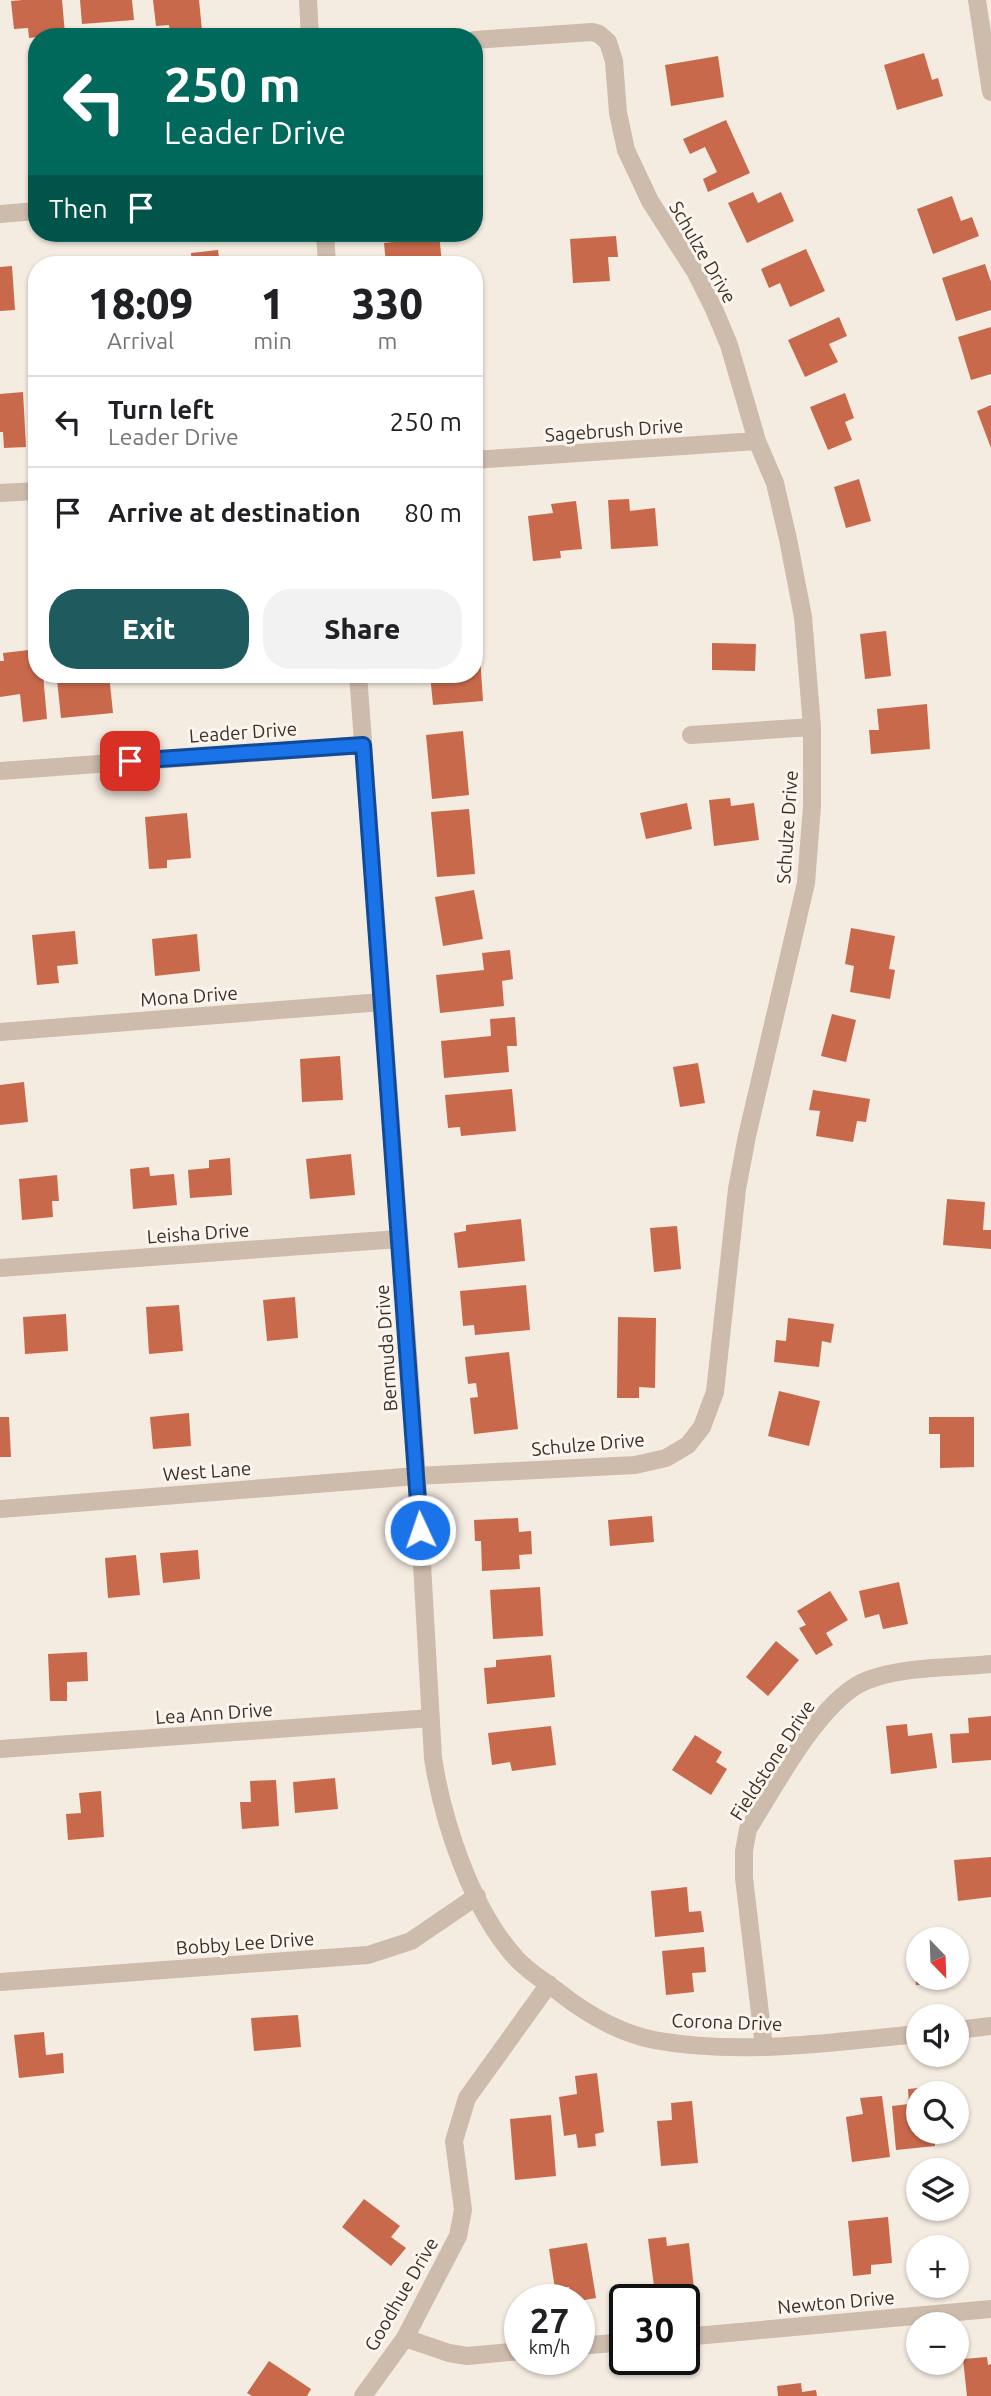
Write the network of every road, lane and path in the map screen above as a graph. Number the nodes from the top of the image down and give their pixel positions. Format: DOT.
graph roads {
  1 [pos="308,0"];
  2 [pos="977,0"];
  3 [pos="310,28"];
  4 [pos="483,39"];
  5 [pos="991,92"];
  6 [pos="28,212"];
  7 [pos="0,214"];
  8 [pos="757,441"];
  9 [pos="483,459"];
  10 [pos="28,491"];
  11 [pos="0,493"];
  12 [pos="359,683"];
  13 [pos="812,727"];
  14 [pos="691,735"];
  15 [pos="363,745"];
  16 [pos="0,771"];
  17 [pos="382,1002"];
  18 [pos="0,1032"];
  19 [pos="399,1239"];
  20 [pos="0,1268"];
  21 [pos="417,1476"];
  22 [pos="0,1508"];
  23 [pos="991,1664"];
  24 [pos="431,1718"];
  25 [pos="0,1749"];
  26 [pos="477,1896"];
  27 [pos="0,1982"];
  28 [pos="549,1984"];
  29 [pos="991,2026"];
  30 [pos="969,2029"];
  31 [pos="906,2035"];
  32 [pos="764,2047"];
  33 [pos="991,2309"];
  34 [pos="700,2336"];
  35 [pos="405,2338"];
  36 [pos="504,2353"];
  37 [pos="363,2396"];
  1 -- 3 [label="street"];
  2 -- 5 [label="street"];
  4 -- 8 [label="street, Schulze Drive"];
  6 -- 7 [label="street"];
  8 -- 9 [label="street, Sagebrush Drive"];
  8 -- 13 [label="street, Schulze Drive"];
  10 -- 11 [label="street"];
  12 -- 15 [label="street, Bermuda Drive"];
  13 -- 14 [label="street"];
  13 -- 21 [label="street, Schulze Drive"];
  15 -- 16 [label="street, Leader Drive"];
  15 -- 17 [label="street, Bermuda Drive"];
  17 -- 18 [label="street, Mona Drive"];
  17 -- 19 [label="street, Bermuda Drive"];
  19 -- 20 [label="street, Leisha Drive"];
  19 -- 21 [label="street, Bermuda Drive"];
  21 -- 22 [label="street, West Lane"];
  21 -- 24 [label="street, Bermuda Drive"];
  23 -- 32 [label="street, Fieldstone Drive"];
  24 -- 25 [label="street, Lea Ann Drive"];
  24 -- 26 [label="street, Bermuda Drive"];
  26 -- 27 [label="street, Bobby Lee Drive"];
  26 -- 28 [label="street, Bermuda Drive"];
  28 -- 32 [label="street, Corona Drive"];
  28 -- 35 [label="street, Goodhue Drive"];
  29 -- 30 [label="street"];
  31 -- 32 [label="street, Corona Drive"];
  33 -- 34 [label="street, Newton Drive"];
  35 -- 36 [label="street"];
  35 -- 37 [label="street, Goodhue Drive"];
}
